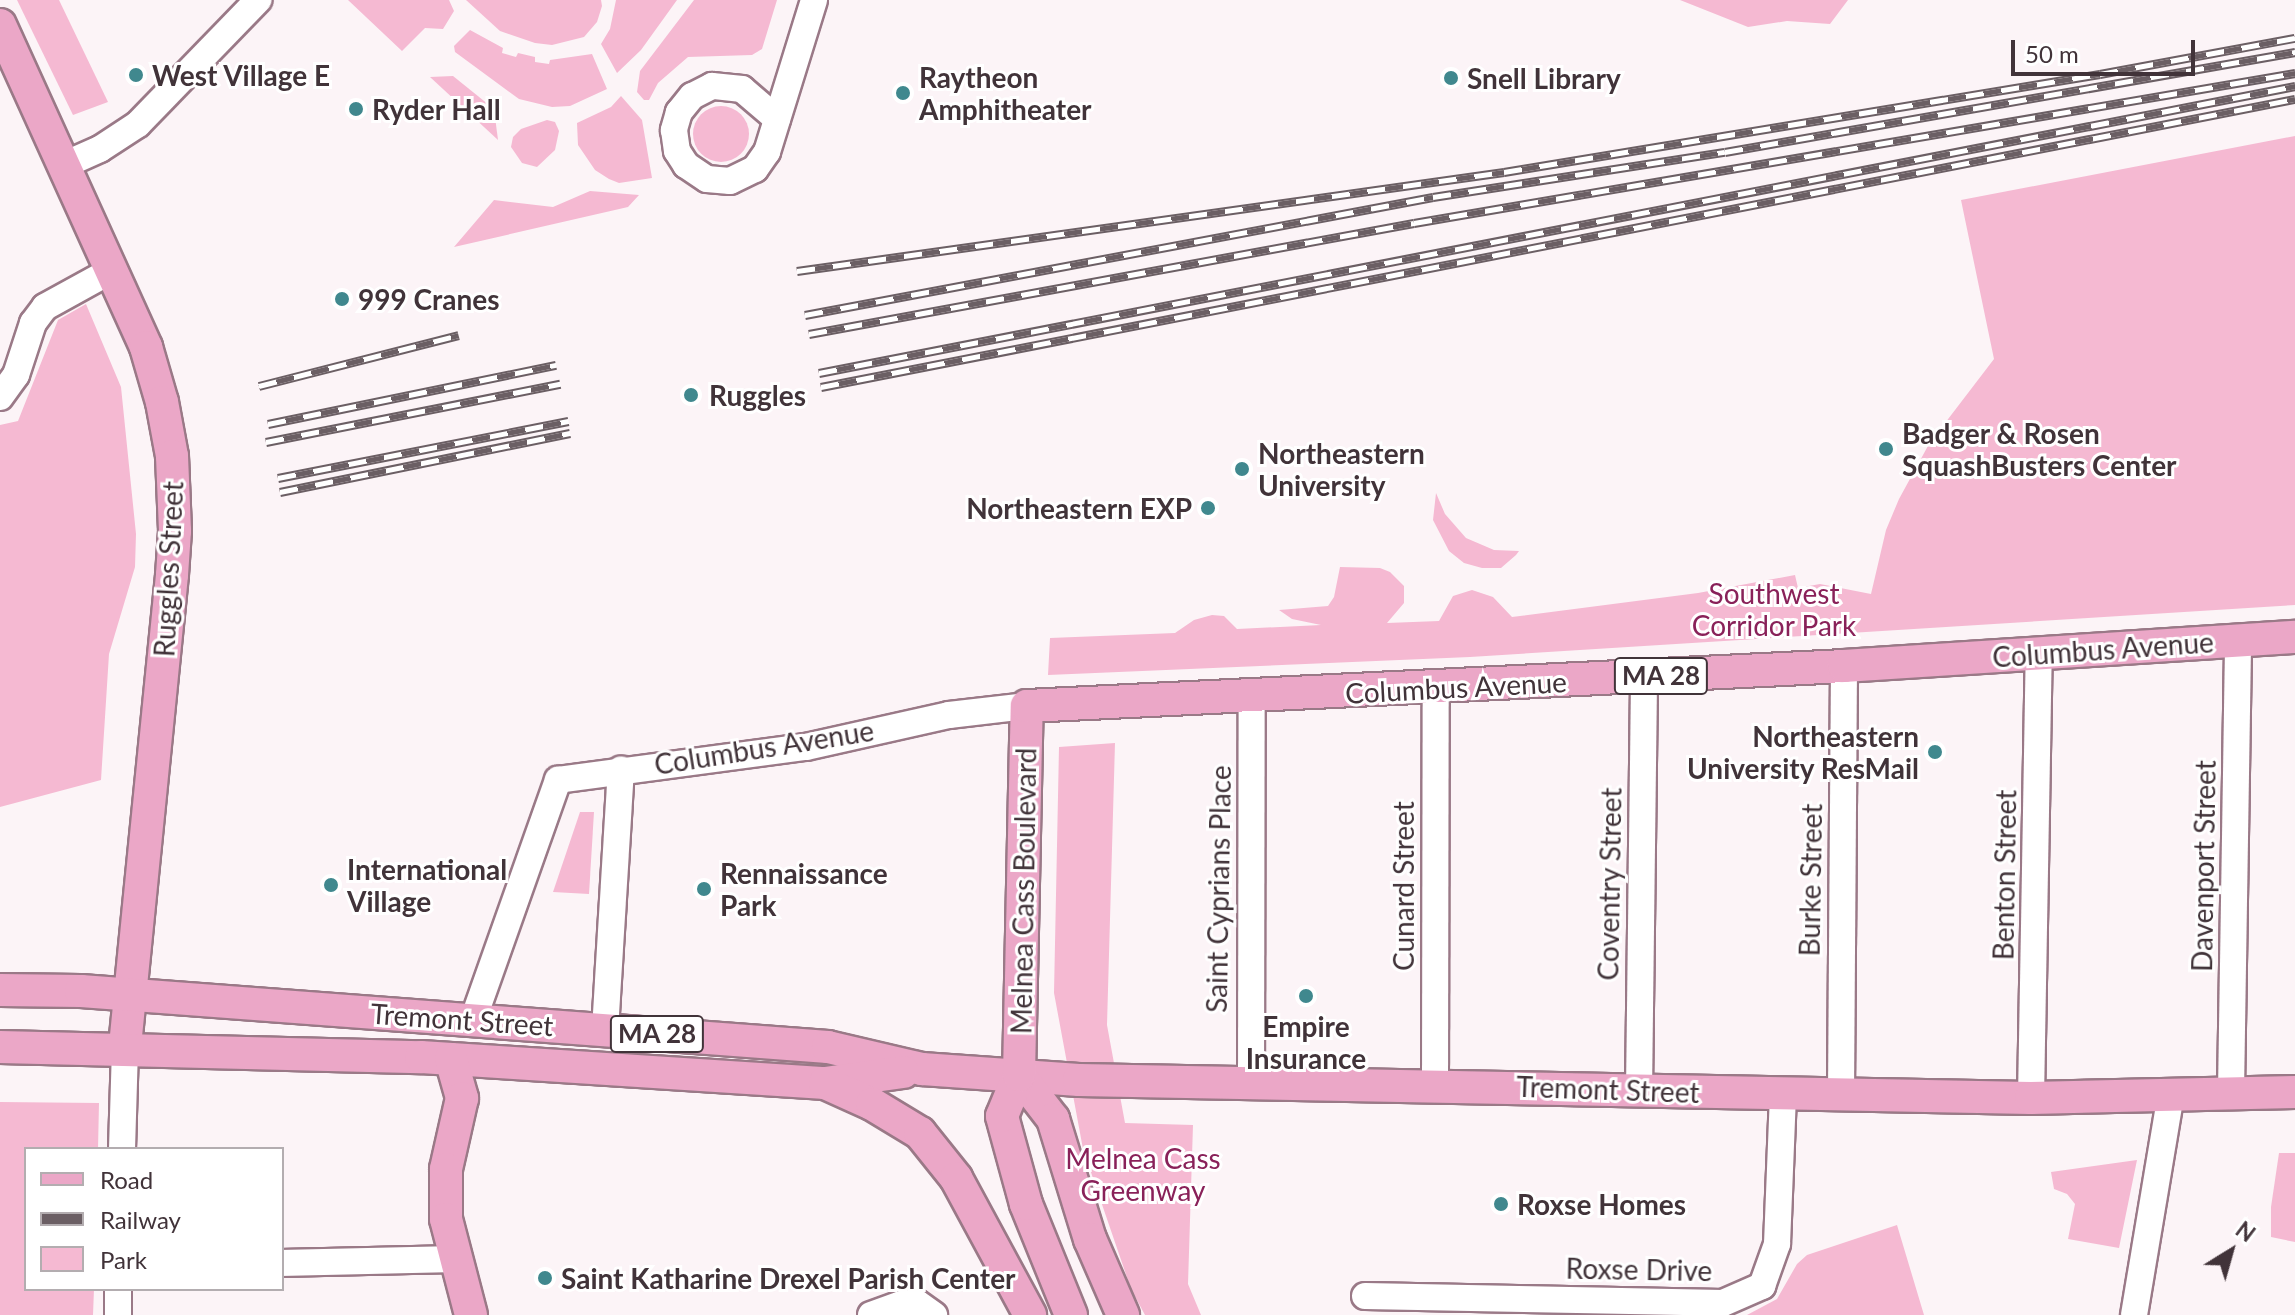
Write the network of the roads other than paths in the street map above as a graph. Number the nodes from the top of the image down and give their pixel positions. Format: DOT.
graph roads {
  1 [pos="258,0"];
  2 [pos="814,0"];
  3 [pos="0,25"];
  4 [pos="777,119"];
  5 [pos="64,165"];
  6 [pos="112,270"];
  7 [pos="0,397"];
  8 [pos="2295,637"];
  9 [pos="2238,641"];
  10 [pos="2039,654"];
  11 [pos="1844,666"];
  12 [pos="1644,677"];
  13 [pos="1436,688"];
  14 [pos="1252,697"];
  15 [pos="1027,706"];
  16 [pos="621,769"];
  17 [pos="0,990"];
  18 [pos="131,996"];
  19 [pos="473,1020"];
  20 [pos="605,1030"];
  21 [pos="0,1047"];
  22 [pos="125,1050"];
  23 [pos="451,1059"];
  24 [pos="922,1069"];
  25 [pos="1019,1075"];
  26 [pos="1251,1082"];
  27 [pos="825,1083"];
  28 [pos="1435,1084"];
  29 [pos="1639,1091"];
  30 [pos="2231,1092"];
  31 [pos="2295,1092"];
  32 [pos="1783,1093"];
  33 [pos="2171,1093"];
  34 [pos="1841,1095"];
  35 [pos="2031,1098"];
  36 [pos="122,1147"];
  37 [pos="454,1259"];
  38 [pos="284,1263"];
  39 [pos="118,1291"];
  40 [pos="1365,1296"];
  41 [pos="118,1315"];
  42 [pos="471,1315"];
  43 [pos="871,1315"];
  44 [pos="934,1315"];
  45 [pos="1030,1315"];
  46 [pos="1071,1315"];
  47 [pos="1123,1315"];
  48 [pos="2134,1315"];
  1 -- 5 [label="street"];
  2 -- 4 [label="street"];
  3 -- 5 [label="main road, Ruggles Street"];
  5 -- 6 [label="main road, Ruggles Street"];
  6 -- 7 [label="street"];
  6 -- 18 [label="main road, Ruggles Street"];
  8 -- 9 [label="main road, Columbus Avenue / MA 28"];
  9 -- 10 [label="main road, Columbus Avenue / MA 28"];
  9 -- 30 [label="street, Davenport Street"];
  10 -- 11 [label="main road, Columbus Avenue / MA 28"];
  10 -- 35 [label="street, Benton Street"];
  11 -- 12 [label="main road, Columbus Avenue / MA 28"];
  11 -- 34 [label="street, Burke Street"];
  12 -- 13 [label="main road, Columbus Avenue / MA 28"];
  12 -- 29 [label="street, Coventry Street"];
  13 -- 14 [label="main road, Columbus Avenue / MA 28"];
  13 -- 28 [label="street, Cunard Street"];
  14 -- 15 [label="main road, Columbus Avenue / MA 28"];
  14 -- 26 [label="street, Saint Cyprians Place"];
  15 -- 16 [label="street, Columbus Avenue"];
  15 -- 25 [label="main road, Melnea Cass Boulevard"];
  16 -- 19 [label="street, Columbus Avenue"];
  16 -- 20 [label="street, Columbus Avenue"];
  17 -- 18 [label="main road, Tremont Street / MA 28"];
  18 -- 19 [label="main road, Tremont Street / MA 28"];
  18 -- 22 [label="main road, Ruggles Street"];
  19 -- 20 [label="main road, Tremont Street / MA 28"];
  20 -- 24 [label="main road, Tremont Street / MA 28"];
  21 -- 22 [label="main road, Tremont Street / MA 28"];
  22 -- 23 [label="main road, Tremont Street / MA 28"];
  22 -- 36 [label="street"];
  23 -- 27 [label="main road, Tremont Street / MA 28"];
  23 -- 37 [label="main road"];
  24 -- 25 [label="main road, Tremont Street / MA 28"];
  24 -- 27 [label="main road, Tremont Street / MA 28"];
  25 -- 26 [label="main road, Tremont Street"];
  25 -- 46 [label="main road, Melnea Cass Boulevard"];
  25 -- 47 [label="main road, Melnea Cass Boulevard"];
  26 -- 28 [label="main road, Tremont Street"];
  27 -- 45 [label="main road"];
  28 -- 29 [label="main road, Tremont Street"];
  29 -- 32 [label="main road, Tremont Street"];
  30 -- 31 [label="main road, Tremont Street"];
  30 -- 33 [label="main road, Tremont Street"];
  32 -- 34 [label="main road, Tremont Street"];
  32 -- 40 [label="street, Roxse Drive"];
  33 -- 35 [label="main road, Tremont Street"];
  33 -- 48 [label="street"];
  34 -- 35 [label="main road, Tremont Street"];
  37 -- 38 [label="street"];
  37 -- 42 [label="main road"];
  39 -- 41 [label="street"];
  43 -- 44 [label="street"];
}
